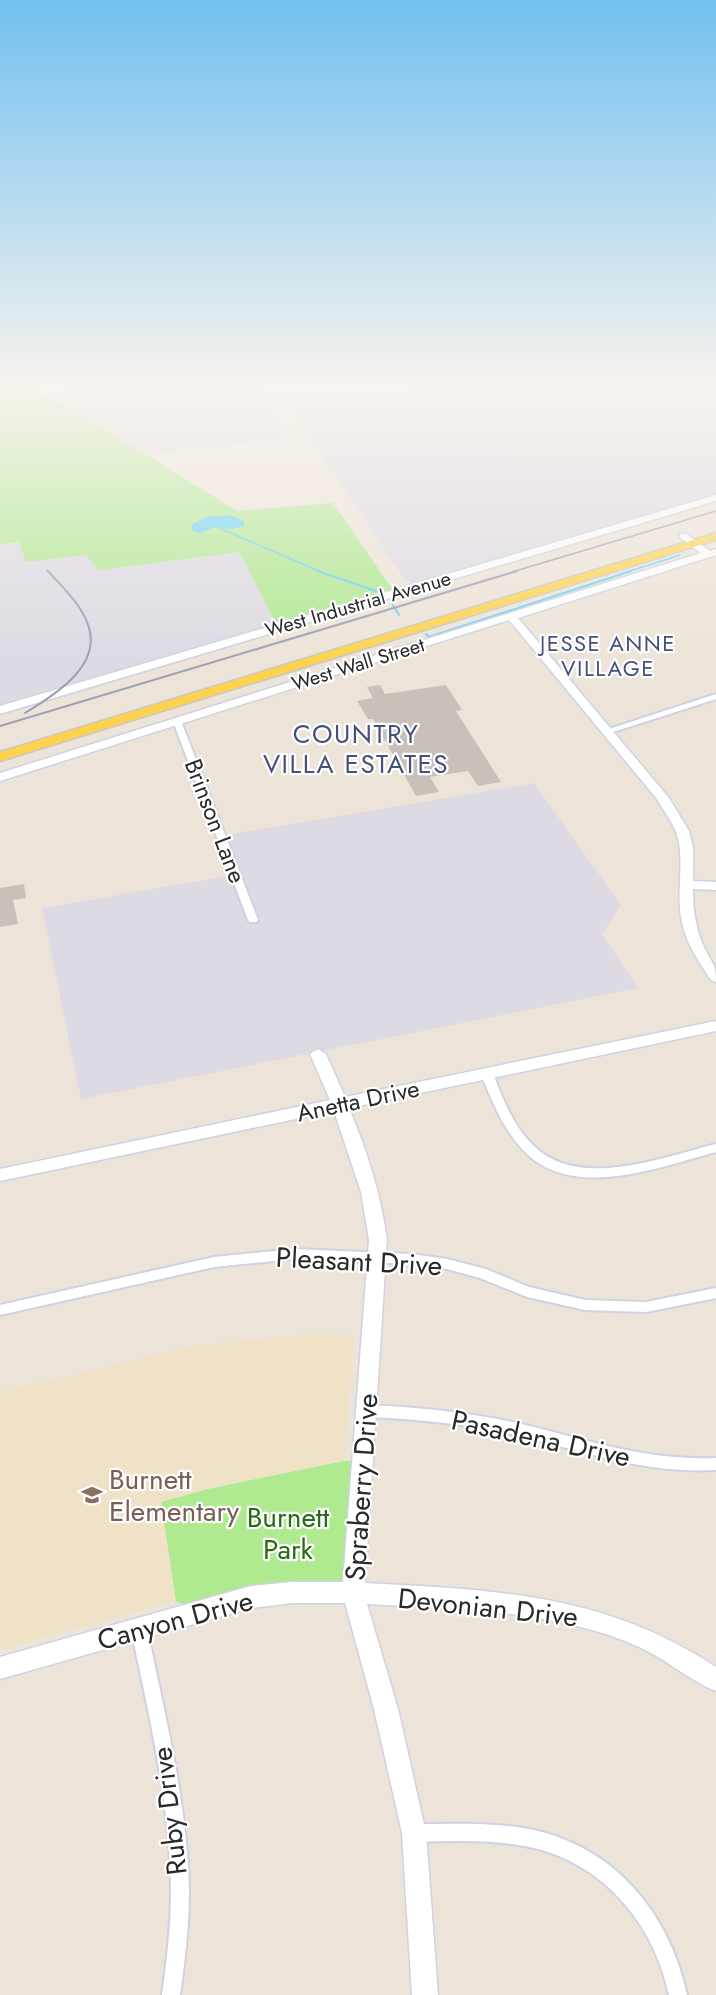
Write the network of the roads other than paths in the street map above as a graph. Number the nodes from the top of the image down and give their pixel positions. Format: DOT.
graph roads {
  1 [pos="716,498"];
  2 [pos="716,526"];
  3 [pos="716,536"];
  4 [pos="688,539"];
  5 [pos="712,553"];
  6 [pos="511,616"];
  7 [pos="716,696"];
  8 [pos="0,710"];
  9 [pos="177,721"];
  10 [pos="607,731"];
  11 [pos="0,745"];
  12 [pos="0,757"];
  13 [pos="0,777"];
  14 [pos="688,885"];
  15 [pos="716,886"];
  16 [pos="253,920"];
  17 [pos="716,977"];
  18 [pos="716,1026"];
  19 [pos="318,1054"];
  20 [pos="487,1074"];
  21 [pos="338,1104"];
  22 [pos="716,1148"];
  23 [pos="0,1175"];
  24 [pos="376,1257"];
  25 [pos="716,1293"];
  26 [pos="0,1310"];
  27 [pos="366,1411"];
  28 [pos="716,1464"];
  29 [pos="353,1593"];
  30 [pos="139,1629"];
  31 [pos="0,1668"];
  32 [pos="716,1680"];
  33 [pos="414,1833"];
  34 [pos="171,1995"];
  35 [pos="425,1995"];
  36 [pos="678,1995"];
  1 -- 8 [label="street, West Industrial Avenue"];
  2 -- 4 [label="main road, West Wall Street"];
  3 -- 4 [label="main road, West Wall Street"];
  4 -- 5 [label="street"];
  4 -- 11 [label="main road, West Wall Street"];
  4 -- 12 [label="main road, West Wall Street"];
  5 -- 6 [label="street, West Wall Street"];
  6 -- 9 [label="street, West Wall Street"];
  6 -- 10 [label="street"];
  7 -- 10 [label="street"];
  9 -- 13 [label="street, West Wall Street"];
  9 -- 16 [label="street, Brinson Lane"];
  10 -- 14 [label="street"];
  14 -- 15 [label="street"];
  14 -- 17 [label="street"];
  18 -- 20 [label="street, Anetta Drive"];
  19 -- 21 [label="street, Spraberry Drive"];
  20 -- 21 [label="street, Anetta Drive"];
  20 -- 22 [label="street"];
  21 -- 23 [label="street, Anetta Drive"];
  21 -- 24 [label="street, Spraberry Drive"];
  24 -- 25 [label="street, Pleasant Drive"];
  24 -- 26 [label="street, Pleasant Drive"];
  24 -- 27 [label="street, Spraberry Drive"];
  27 -- 28 [label="street, Pasadena Drive"];
  27 -- 29 [label="street, Spraberry Drive"];
  29 -- 30 [label="street, Canyon Drive"];
  29 -- 32 [label="street, Devonian Drive"];
  29 -- 33 [label="street, Spraberry Drive"];
  30 -- 31 [label="street, Canyon Drive"];
  30 -- 34 [label="street, Ruby Drive"];
  33 -- 35 [label="street, Spraberry Drive"];
  33 -- 36 [label="street"];
}
